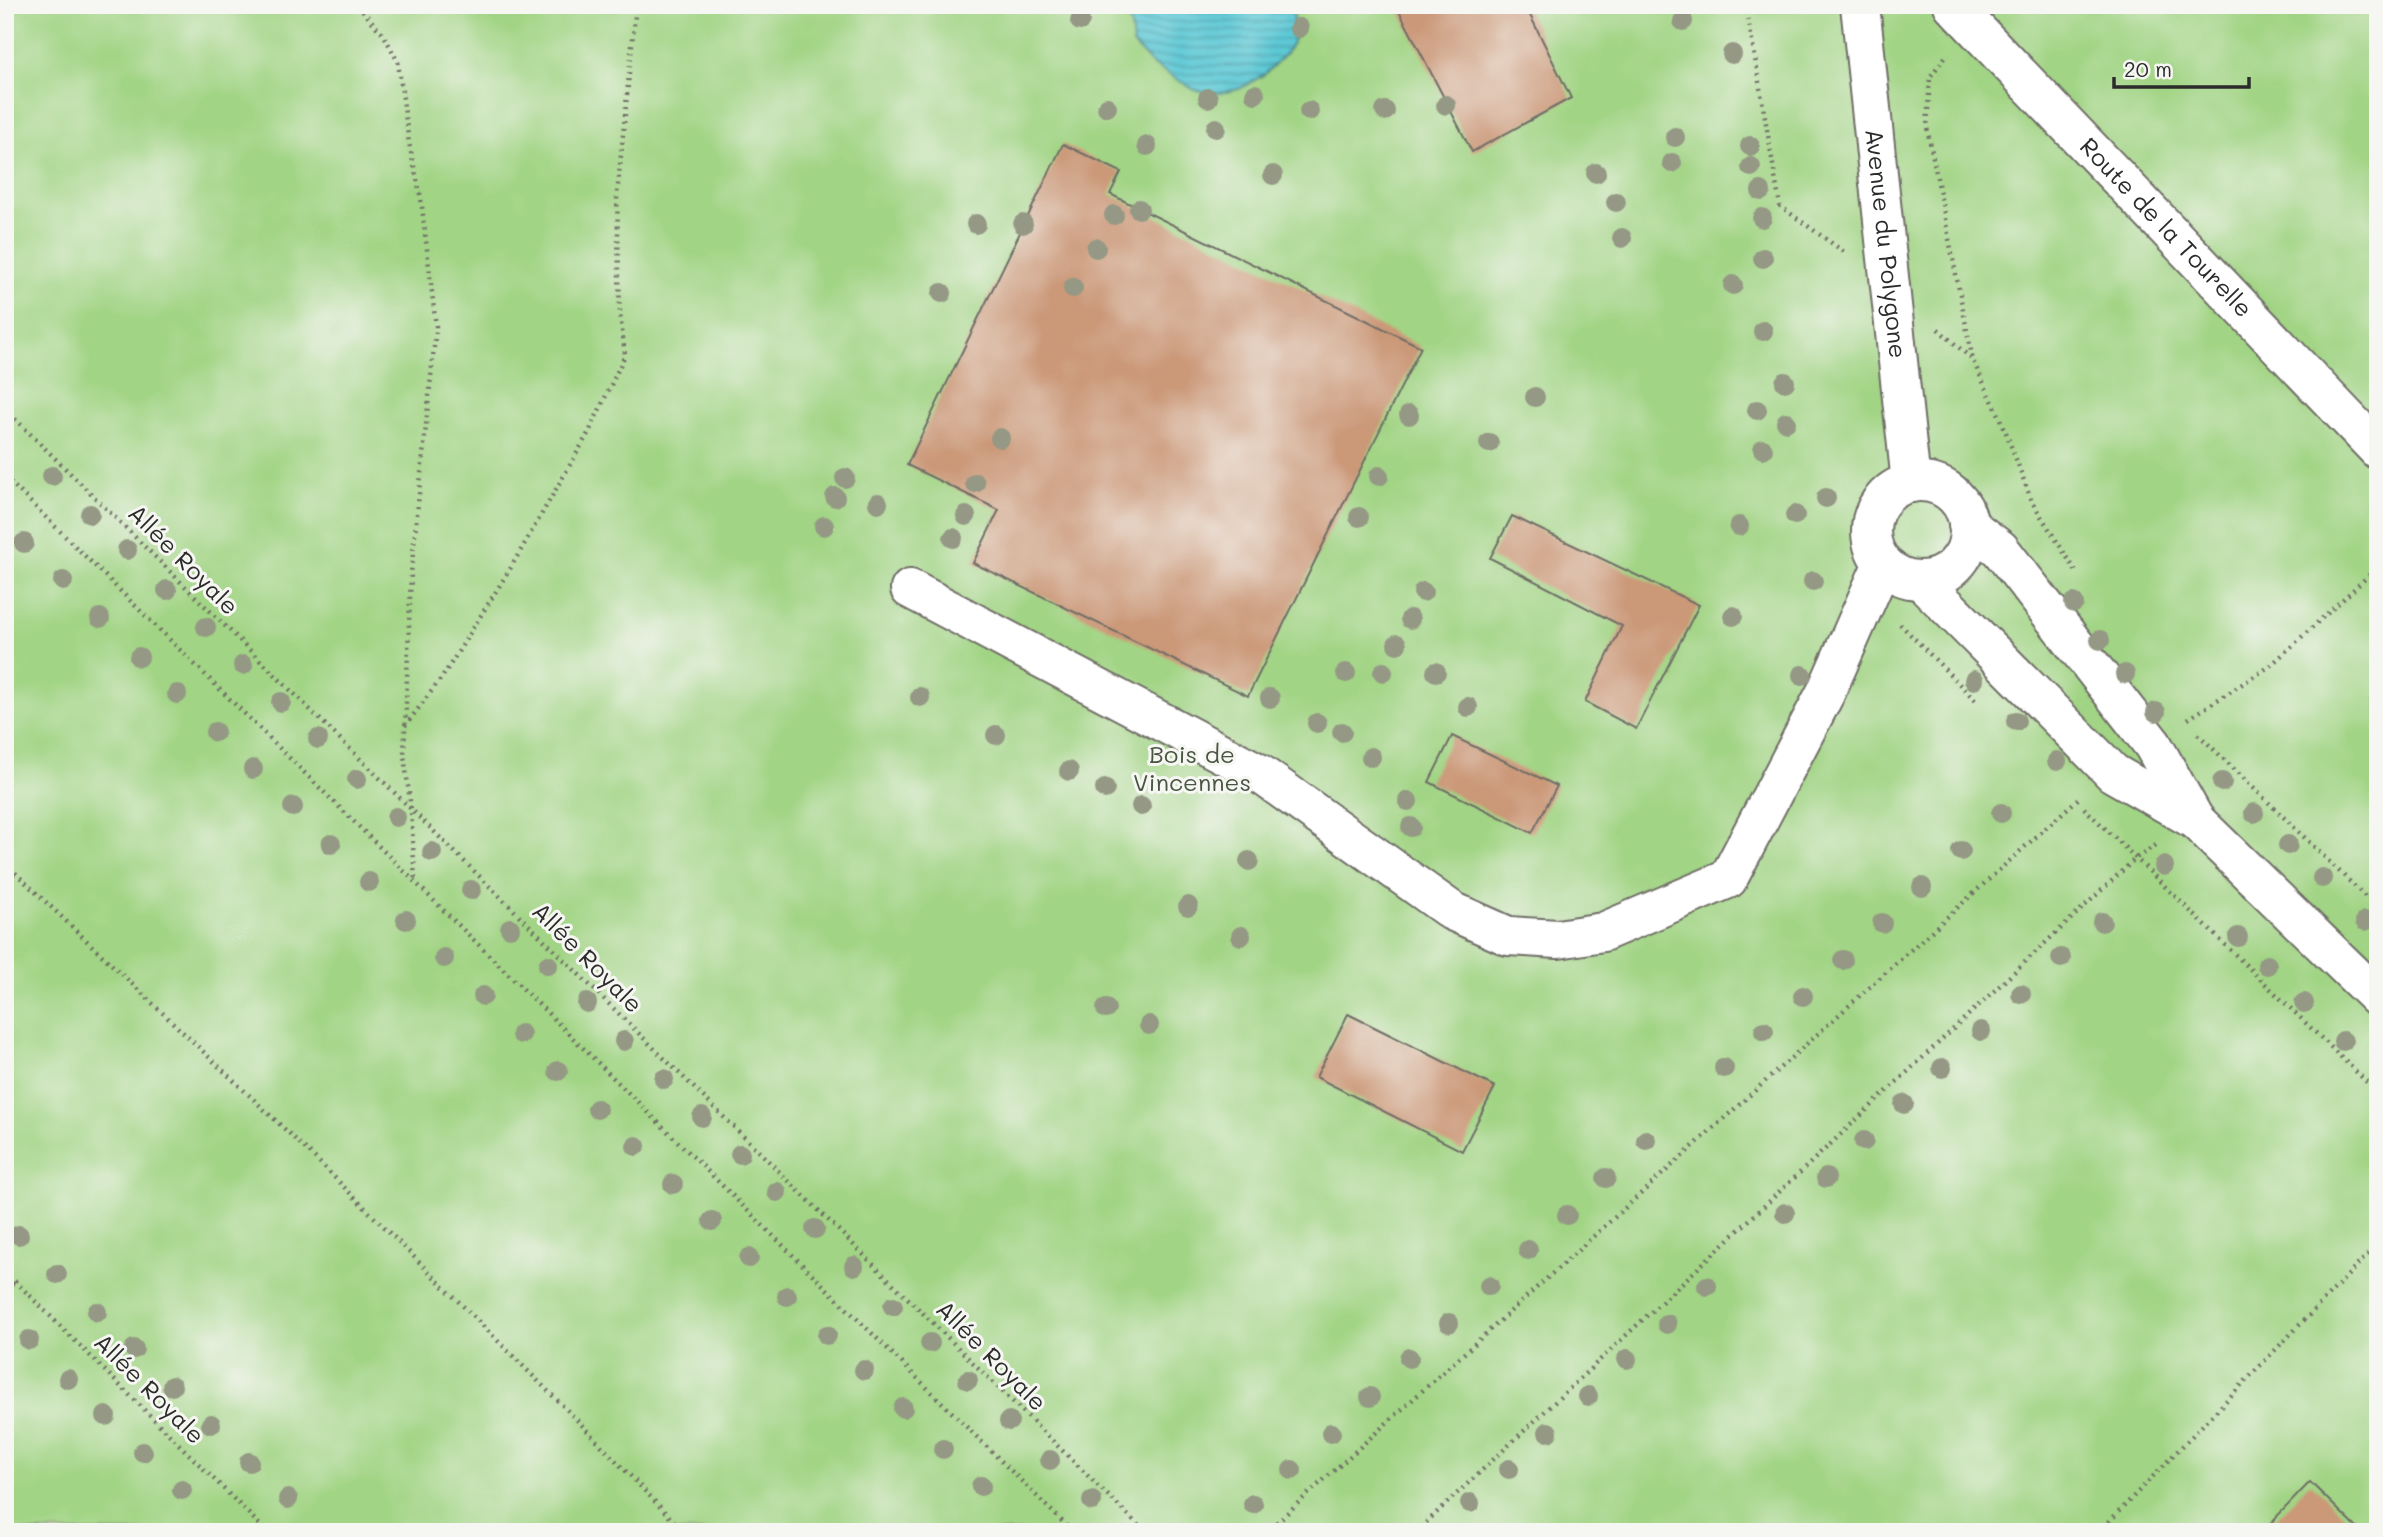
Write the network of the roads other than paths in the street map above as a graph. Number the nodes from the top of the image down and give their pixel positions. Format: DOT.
graph roads {
  1 [pos="1860,5"];
  2 [pos="1962,13"];
  3 [pos="2378,450"];
  4 [pos="1912,483"];
  5 [pos="1968,525"];
  6 [pos="1882,563"];
  7 [pos="1921,580"];
  8 [pos="910,589"];
  9 [pos="2195,820"];
  10 [pos="2378,998"];
  1 -- 4 [label="street, Avenue du Polygone"];
  2 -- 3 [label="street, Route de la Tourelle"];
  4 -- 5 [label="street"];
  4 -- 6 [label="street"];
  5 -- 7 [label="street"];
  5 -- 9 [label="street"];
  6 -- 7 [label="street"];
  6 -- 8 [label="street"];
  7 -- 9 [label="street"];
  9 -- 10 [label="street"];
}
